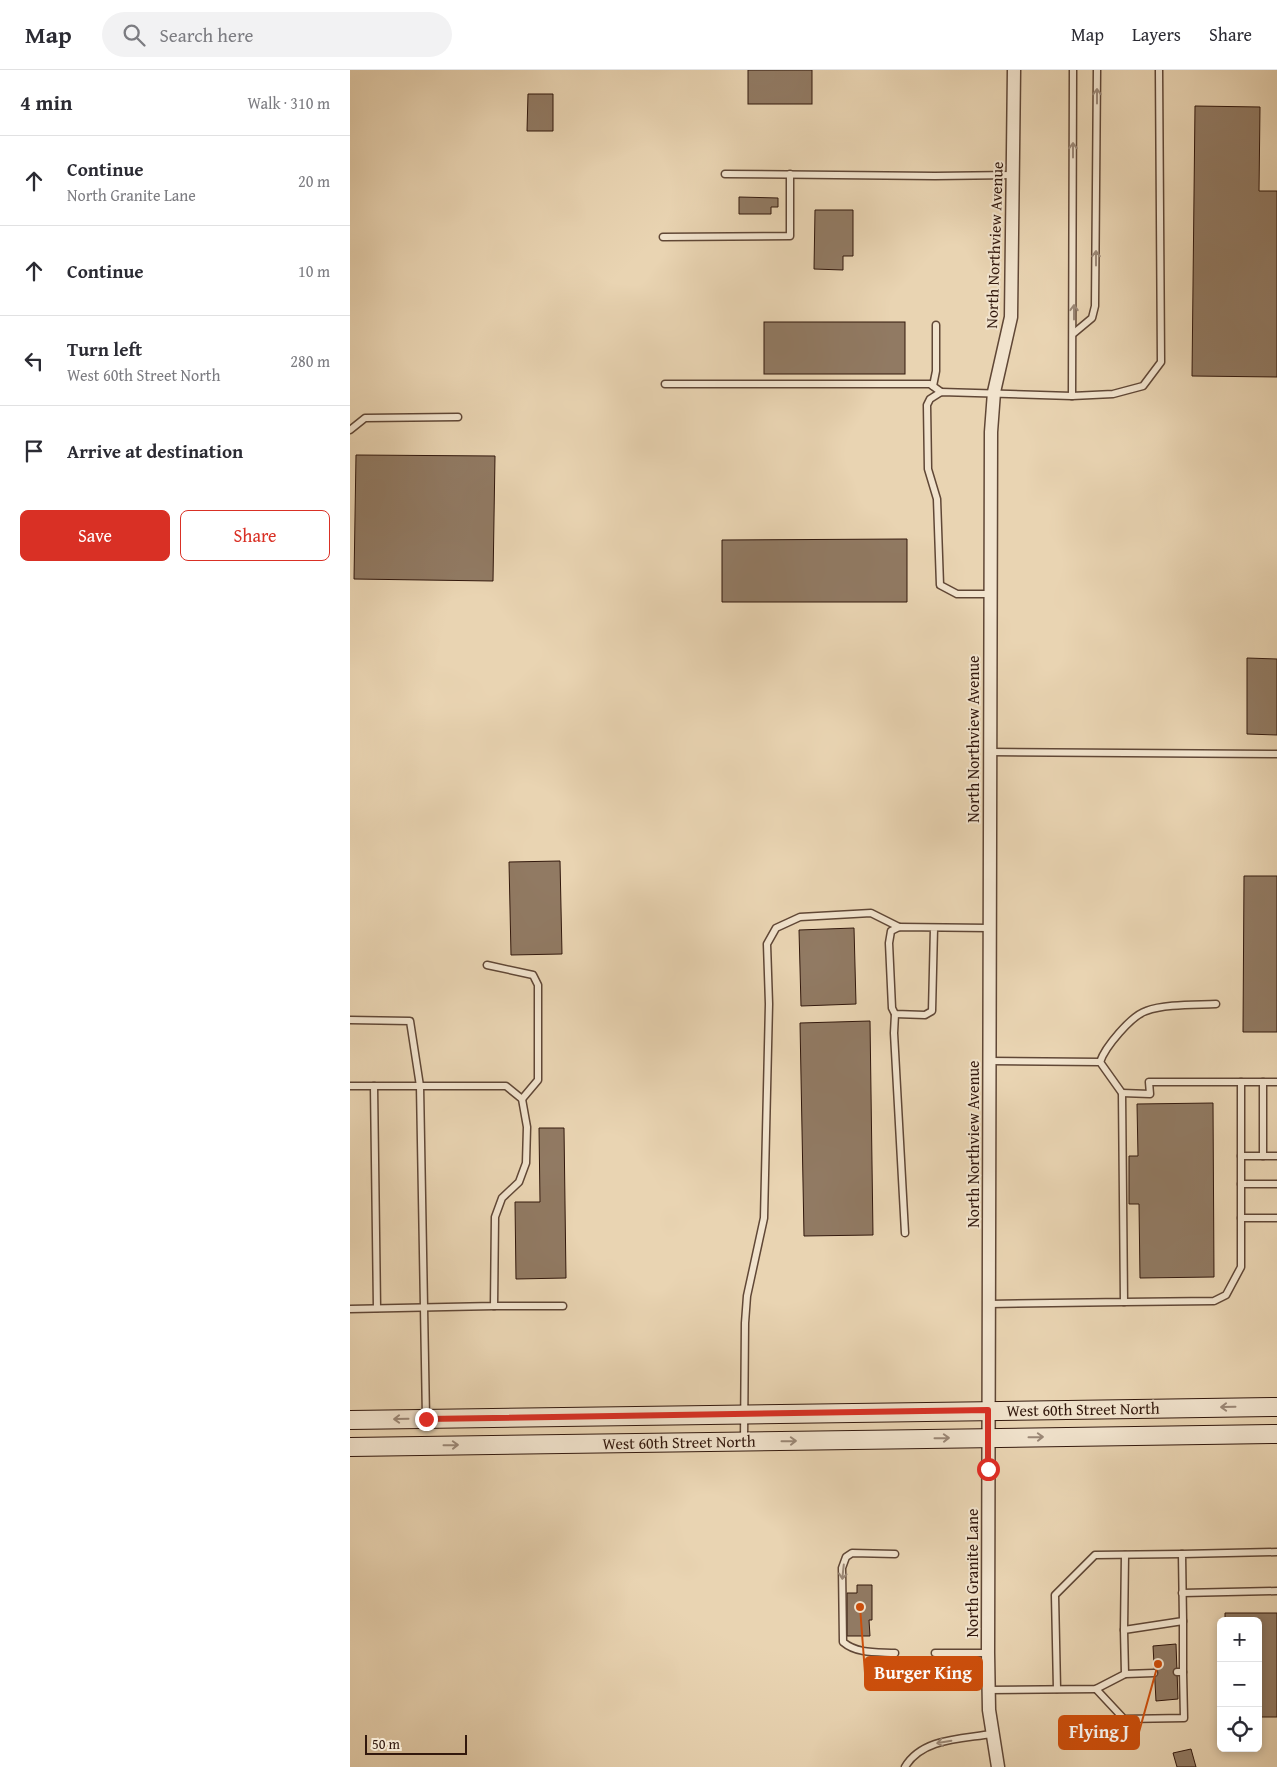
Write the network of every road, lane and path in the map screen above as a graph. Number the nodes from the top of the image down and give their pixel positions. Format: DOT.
graph roads {
  1 [pos="1014,70"];
  2 [pos="1073,70"];
  3 [pos="1097,70"];
  4 [pos="1159,70"];
  5 [pos="725,174"];
  6 [pos="790,174"];
  7 [pos="1013,175"];
  8 [pos="663,237"];
  9 [pos="936,326"];
  10 [pos="1074,333"];
  11 [pos="665,384"];
  12 [pos="933,386"];
  13 [pos="941,392"];
  14 [pos="994,392"];
  15 [pos="1072,396"];
  16 [pos="458,417"];
  17 [pos="350,430"];
  18 [pos="990,594"];
  19 [pos="990,752"];
  20 [pos="1277,754"];
  21 [pos="899,927"];
  22 [pos="934,928"];
  23 [pos="989,928"];
  24 [pos="487,965"];
  25 [pos="1216,1004"];
  26 [pos="895,1014"];
  27 [pos="350,1020"];
  28 [pos="989,1061"];
  29 [pos="1100,1062"];
  30 [pos="1241,1082"];
  31 [pos="1263,1082"];
  32 [pos="1277,1082"];
  33 [pos="350,1086"];
  34 [pos="374,1086"];
  35 [pos="420,1086"];
  36 [pos="1122,1094"];
  37 [pos="522,1099"];
  38 [pos="1241,1156"];
  39 [pos="1263,1156"];
  40 [pos="1277,1156"];
  41 [pos="1241,1184"];
  42 [pos="1277,1184"];
  43 [pos="1241,1218"];
  44 [pos="1277,1218"];
  45 [pos="905,1233"];
  46 [pos="1124,1302"];
  47 [pos="989,1304"];
  48 [pos="494,1306"];
  49 [pos="563,1306"];
  50 [pos="424,1307"];
  51 [pos="377,1308"];
  52 [pos="350,1309"];
  53 [pos="1277,1407"];
  54 [pos="988,1410"];
  55 [pos="744,1414"];
  56 [pos="426,1419"];
  57 [pos="350,1420"];
  58 [pos="1277,1434"];
  59 [pos="988,1438"];
  60 [pos="744,1441"];
  61 [pos="350,1446"];
  62 [pos="1277,1552"];
  63 [pos="895,1554"];
  64 [pos="1182,1554"];
  65 [pos="1125,1555"];
  66 [pos="1277,1591"];
  67 [pos="1182,1593"];
  68 [pos="1183,1621"];
  69 [pos="1124,1630"];
  70 [pos="895,1653"];
  71 [pos="935,1653"];
  72 [pos="988,1653"];
  73 [pos="1154,1672"];
  74 [pos="1125,1674"];
  75 [pos="1057,1689"];
  76 [pos="1096,1689"];
  77 [pos="988,1690"];
  78 [pos="991,1734"];
  79 [pos="905,1767"];
  80 [pos="998,1767"];
  1 -- 7 [label="street, North Northview Avenue"];
  10 -- 2 [label="lane, one-way"];
  10 -- 3 [label="lane, one-way"];
  4 -- 15 [label="lane"];
  5 -- 6 [label="lane"];
  6 -- 7 [label="lane"];
  6 -- 8 [label="lane"];
  7 -- 14 [label="street, North Northview Avenue"];
  9 -- 12 [label="lane"];
  10 -- 15 [label="lane"];
  11 -- 12 [label="lane"];
  12 -- 13 [label="lane"];
  13 -- 14 [label="lane"];
  13 -- 18 [label="lane"];
  14 -- 15 [label="lane"];
  14 -- 18 [label="street, North Northview Avenue"];
  16 -- 17 [label="lane"];
  18 -- 19 [label="street, North Northview Avenue"];
  19 -- 20 [label="lane"];
  19 -- 23 [label="street, North Northview Avenue"];
  21 -- 22 [label="lane"];
  21 -- 26 [label="lane"];
  21 -- 55 [label="lane"];
  22 -- 23 [label="lane"];
  22 -- 26 [label="lane"];
  23 -- 28 [label="street, North Northview Avenue"];
  24 -- 37 [label="lane"];
  25 -- 29 [label="lane"];
  26 -- 45 [label="lane"];
  27 -- 35 [label="lane"];
  28 -- 29 [label="lane"];
  28 -- 47 [label="street, North Northview Avenue"];
  29 -- 36 [label="lane"];
  30 -- 31 [label="lane"];
  30 -- 36 [label="lane"];
  30 -- 38 [label="lane"];
  31 -- 32 [label="lane"];
  31 -- 39 [label="lane"];
  33 -- 34 [label="lane"];
  34 -- 35 [label="lane"];
  34 -- 51 [label="lane"];
  35 -- 37 [label="lane"];
  35 -- 50 [label="lane"];
  36 -- 46 [label="lane"];
  37 -- 48 [label="lane"];
  38 -- 39 [label="lane"];
  38 -- 41 [label="lane"];
  39 -- 40 [label="lane"];
  41 -- 42 [label="lane"];
  41 -- 43 [label="lane"];
  43 -- 44 [label="lane"];
  43 -- 46 [label="lane"];
  46 -- 47 [label="lane"];
  47 -- 54 [label="street, North Northview Avenue"];
  48 -- 49 [label="lane"];
  48 -- 50 [label="lane"];
  50 -- 51 [label="lane"];
  50 -- 56 [label="lane"];
  51 -- 52 [label="lane"];
  53 -- 54 [label="main road, West 60th Street North, one-way"];
  54 -- 55 [label="main road, West 60th Street North"];
  54 -- 59 [label="street, North Granite Lane"];
  55 -- 56 [label="main road, West 60th Street North"];
  55 -- 60 [label="lane"];
  56 -- 57 [label="main road, West 60th Street North, one-way"];
  59 -- 58 [label="main road, West 60th Street North, one-way"];
  60 -- 59 [label="main road, West 60th Street North, one-way"];
  59 -- 72 [label="street, North Granite Lane"];
  61 -- 60 [label="main road, West 60th Street North, one-way"];
  62 -- 64 [label="lane"];
  63 -- 70 [label="lane, one-way"];
  64 -- 65 [label="lane"];
  64 -- 67 [label="lane"];
  65 -- 69 [label="lane"];
  65 -- 75 [label="lane"];
  66 -- 67 [label="lane"];
  67 -- 68 [label="lane"];
  68 -- 69 [label="lane"];
  68 -- 76 [label="lane"];
  69 -- 74 [label="lane"];
  71 -- 72 [label="lane"];
  72 -- 77 [label="street, North Granite Lane"];
  73 -- 74 [label="lane"];
  74 -- 76 [label="lane"];
  75 -- 76 [label="lane"];
  75 -- 77 [label="lane"];
  77 -- 78 [label="street, North Granite Lane"];
  78 -- 79 [label="lane, one-way"];
  78 -- 80 [label="street, North Granite Lane"];
}
